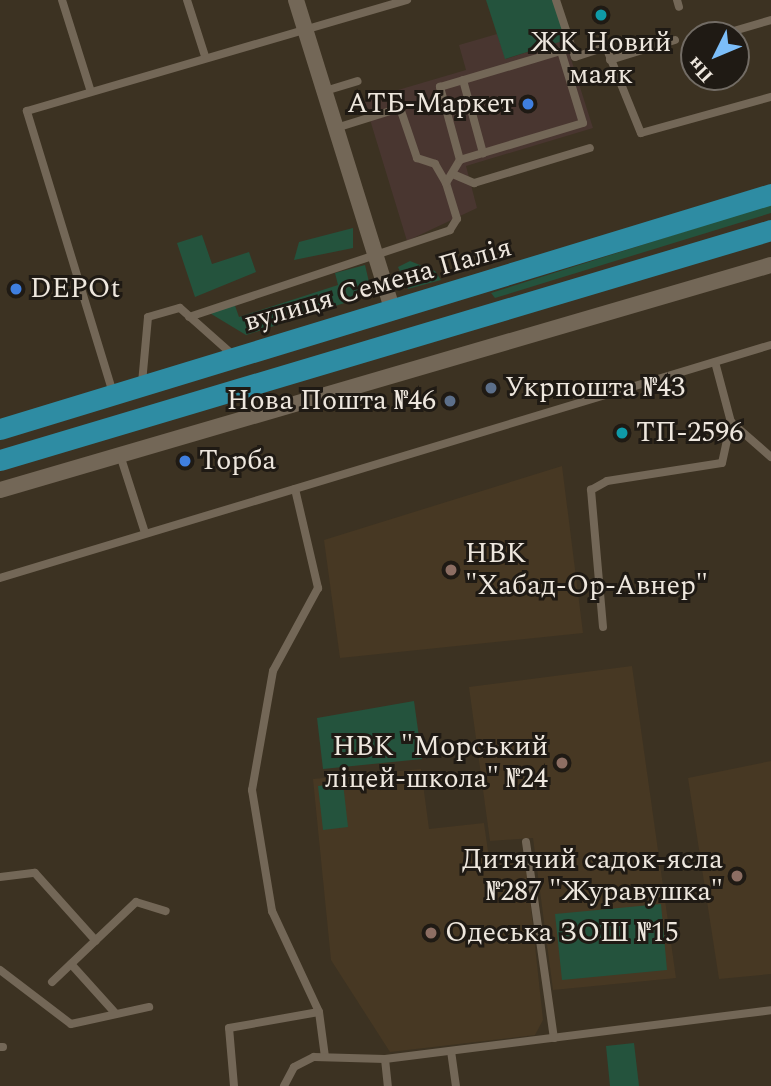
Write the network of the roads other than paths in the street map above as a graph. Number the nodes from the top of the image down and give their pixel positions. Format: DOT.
graph roads {
  1 [pos="62,0"];
  2 [pos="187,0"];
  3 [pos="296,0"];
  4 [pos="407,0"];
  5 [pos="556,0"];
  6 [pos="771,20"];
  7 [pos="750,26"];
  8 [pos="306,29"];
  9 [pos="675,40"];
  10 [pos="205,56"];
  11 [pos="610,60"];
  12 [pos="463,80"];
  13 [pos="358,81"];
  14 [pos="90,89"];
  15 [pos="325,91"];
  16 [pos="771,97"];
  17 [pos="336,128"];
  18 [pos="590,148"];
  19 [pos="484,153"];
  20 [pos="460,160"];
  21 [pos="455,175"];
  22 [pos="446,183"];
  23 [pos="771,194"];
  24 [pos="771,230"];
  25 [pos="376,256"];
  26 [pos="771,265"];
  27 [pos="480,285"];
  28 [pos="393,310"];
  29 [pos="189,317"];
  30 [pos="488,317"];
  31 [pos="771,345"];
  32 [pos="234,356"];
  33 [pos="715,362"];
  34 [pos="142,383"];
  35 [pos="113,393"];
  36 [pos="731,422"];
  37 [pos="0,429"];
  38 [pos="120,455"];
  39 [pos="771,457"];
  40 [pos="0,460"];
  41 [pos="295,489"];
  42 [pos="0,490"];
  43 [pos="145,533"];
  44 [pos="0,578"];
  45 [pos="603,627"];
  46 [pos="526,842"];
  47 [pos="0,877"];
  48 [pos="166,911"];
  49 [pos="96,940"];
  50 [pos="71,964"];
  51 [pos="0,970"];
  52 [pos="52,982"];
  53 [pos="149,1007"];
  54 [pos="771,1010"];
  55 [pos="319,1012"];
  56 [pos="116,1014"];
  57 [pos="554,1038"];
  58 [pos="451,1051"];
  59 [pos="325,1056"];
  60 [pos="385,1059"];
  61 [pos="234,1086"];
  62 [pos="284,1086"];
  63 [pos="388,1086"];
  64 [pos="456,1086"];
  1 -- 14 [label="lane"];
  2 -- 10 [label="lane"];
  3 -- 8 [label="street"];
  4 -- 8 [label="lane"];
  5 -- 11 [label="lane"];
  6 -- 7 [label="lane"];
  8 -- 10 [label="lane"];
  8 -- 15 [label="street"];
  9 -- 11 [label="lane"];
  10 -- 14 [label="lane"];
  11 -- 16 [label="lane"];
  12 -- 19 [label="lane"];
  12 -- 19 [label="lane"];
  12 -- 20 [label="lane"];
  13 -- 15 [label="lane"];
  14 -- 35 [label="lane"];
  15 -- 17 [label="street"];
  17 -- 22 [label="lane"];
  17 -- 25 [label="street"];
  18 -- 21 [label="lane"];
  19 -- 20 [label="lane"];
  20 -- 21 [label="lane"];
  21 -- 22 [label="lane"];
  22 -- 25 [label="lane"];
  23 -- 27 [label="main road, вулиця Семена Палія"];
  24 -- 30 [label="main road"];
  25 -- 28 [label="street"];
  25 -- 29 [label="lane"];
  26 -- 38 [label="street"];
  27 -- 28 [label="main road, вулиця Семена Палія"];
  27 -- 30 [label="main road"];
  28 -- 32 [label="main road, вулиця Семена Палія"];
  29 -- 32 [label="lane"];
  29 -- 34 [label="lane"];
  30 -- 40 [label="main road"];
  31 -- 33 [label="lane"];
  32 -- 34 [label="main road, вулиця Семена Палія"];
  33 -- 36 [label="lane"];
  33 -- 41 [label="lane"];
  34 -- 35 [label="main road, вулиця Семена Палія"];
  35 -- 37 [label="main road, вулиця Семена Палія"];
  36 -- 39 [label="lane"];
  36 -- 45 [label="lane"];
  38 -- 42 [label="street"];
  38 -- 43 [label="lane"];
  41 -- 43 [label="lane"];
  41 -- 55 [label="lane"];
  43 -- 44 [label="lane"];
  46 -- 57 [label="lane"];
  47 -- 49 [label="lane"];
  48 -- 49 [label="lane"];
  49 -- 50 [label="lane"];
  50 -- 52 [label="lane"];
  50 -- 56 [label="lane"];
  51 -- 56 [label="lane"];
  53 -- 56 [label="lane"];
  54 -- 57 [label="lane"];
  55 -- 59 [label="lane"];
  55 -- 61 [label="lane"];
  57 -- 58 [label="lane"];
  58 -- 60 [label="lane"];
  58 -- 64 [label="lane"];
  59 -- 60 [label="lane"];
  59 -- 62 [label="lane"];
  60 -- 63 [label="lane"];
}
